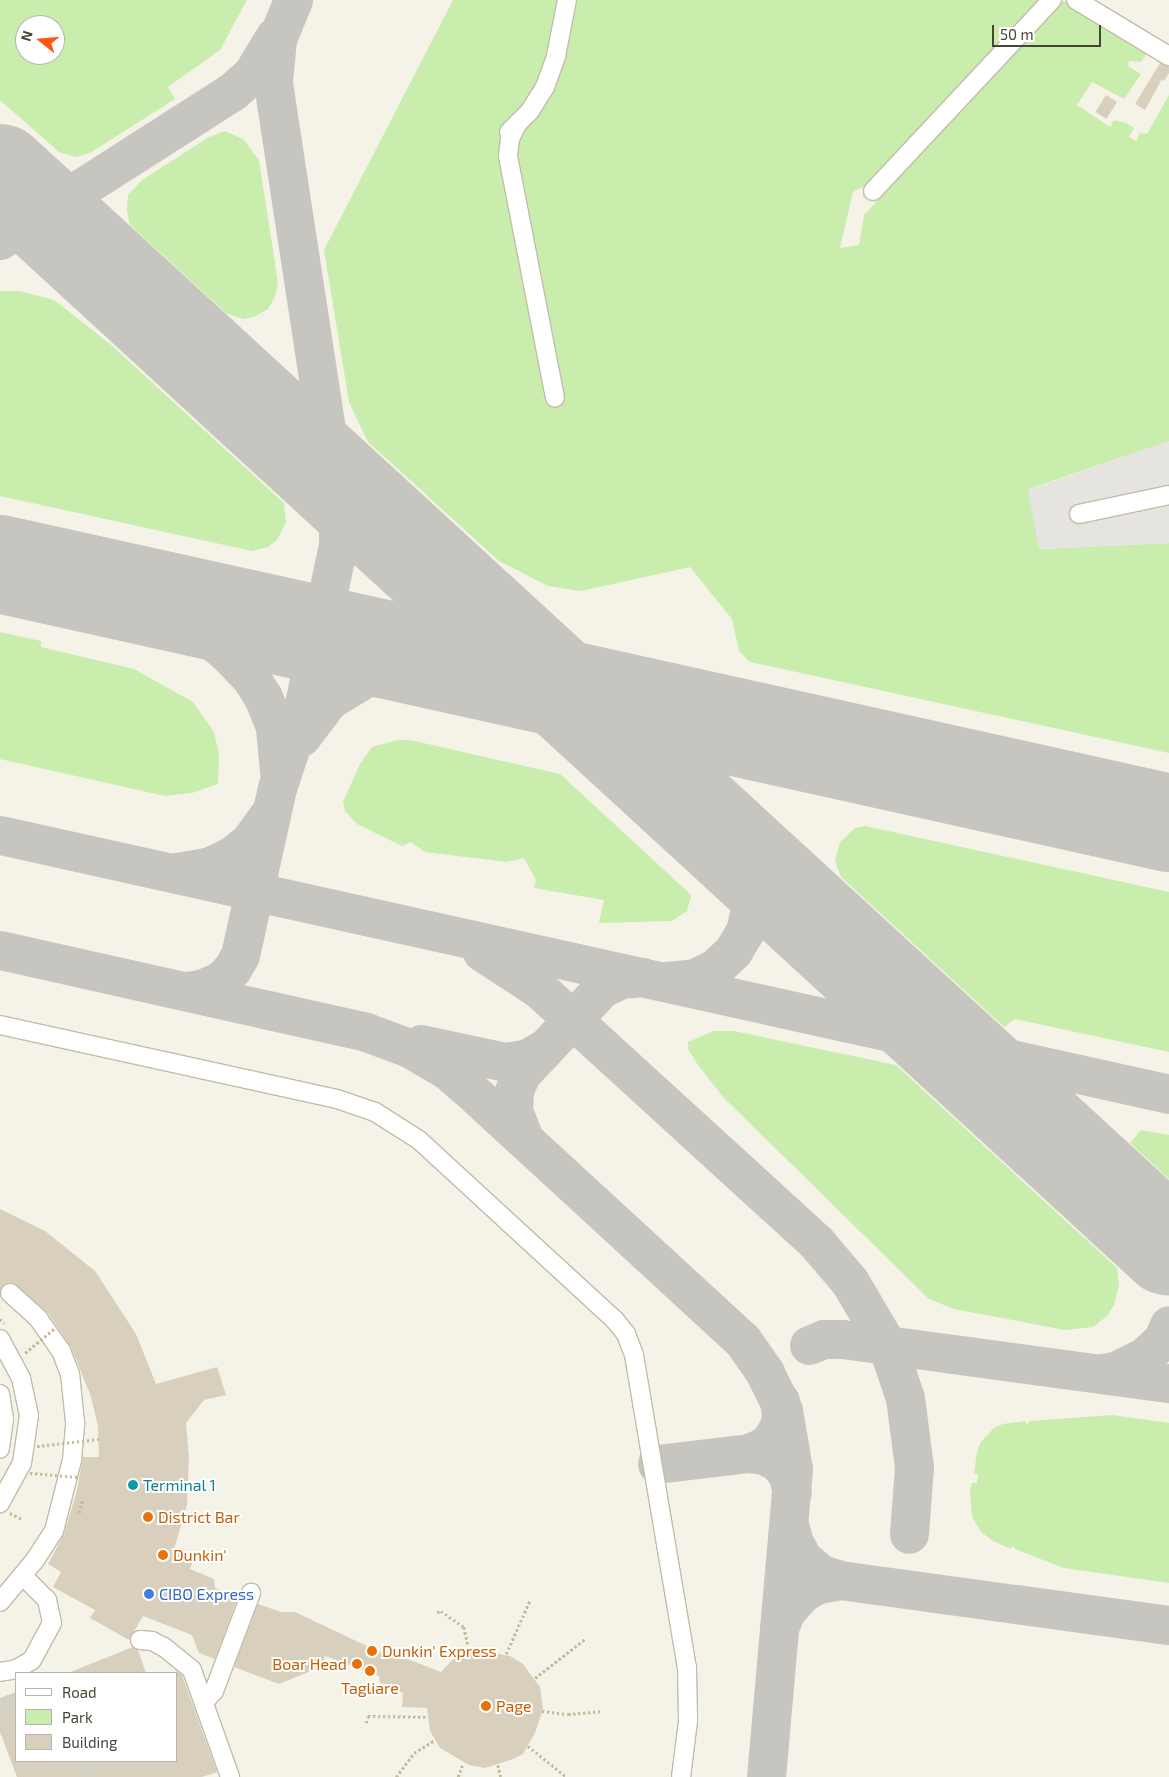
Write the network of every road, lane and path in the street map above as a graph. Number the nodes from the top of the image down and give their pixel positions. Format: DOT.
graph roads {
  1 [pos="567,0"];
  2 [pos="1052,0"];
  3 [pos="1076,0"];
  4 [pos="1169,56"];
  5 [pos="517,124"];
  6 [pos="500,141"];
  7 [pos="873,191"];
  8 [pos="555,396"];
  9 [pos="1169,495"];
  10 [pos="1079,514"];
  11 [pos="0,1024"];
  12 [pos="10,1293"];
  13 [pos="54,1329"];
  14 [pos="0,1338"];
  15 [pos="25,1353"];
  16 [pos="0,1394"];
  17 [pos="99,1439"];
  18 [pos="37,1446"];
  19 [pos="0,1449"];
  20 [pos="30,1473"];
  21 [pos="78,1477"];
  22 [pos="82,1500"];
  23 [pos="2,1507"];
  24 [pos="79,1513"];
  25 [pos="22,1519"];
  26 [pos="23,1576"];
  27 [pos="252,1593"];
  28 [pos="530,1600"];
  29 [pos="0,1602"];
  30 [pos="436,1612"];
  31 [pos="585,1638"];
  32 [pos="140,1640"];
  33 [pos="470,1652"];
  34 [pos="506,1654"];
  35 [pos="0,1672"];
  36 [pos="534,1678"];
  37 [pos="204,1702"];
  38 [pos="542,1711"];
  39 [pos="603,1711"];
  40 [pos="428,1717"];
  41 [pos="366,1723"];
  42 [pos="435,1740"];
  43 [pos="528,1746"];
  44 [pos="463,1763"];
  45 [pos="498,1765"];
  46 [pos="230,1777"];
  47 [pos="396,1777"];
  48 [pos="458,1777"];
  49 [pos="501,1777"];
  50 [pos="567,1777"];
  51 [pos="681,1777"];
  1 -- 5 [label="street"];
  2 -- 7 [label="street"];
  3 -- 4 [label="street"];
  5 -- 6 [label="street"];
  5 -- 8 [label="street"];
  9 -- 10 [label="street"];
  11 -- 51 [label="street"];
  12 -- 26 [label="street"];
  13 -- 15 [label="path, bridge"];
  14 -- 23 [label="street"];
  16 -- 19 [label="street"];
  17 -- 18 [label="path, bridge"];
  20 -- 21 [label="path, bridge"];
  22 -- 24 [label="path"];
  23 -- 25 [label="path"];
  26 -- 29 [label="street"];
  26 -- 35 [label="street"];
  27 -- 37 [label="street"];
  28 -- 34 [label="path"];
  30 -- 33 [label="path"];
  31 -- 36 [label="path"];
  32 -- 37 [label="street"];
  37 -- 46 [label="street"];
  38 -- 39 [label="path"];
  40 -- 41 [label="path"];
  42 -- 47 [label="path"];
  43 -- 50 [label="path"];
  44 -- 48 [label="path"];
  45 -- 49 [label="path"];
}
